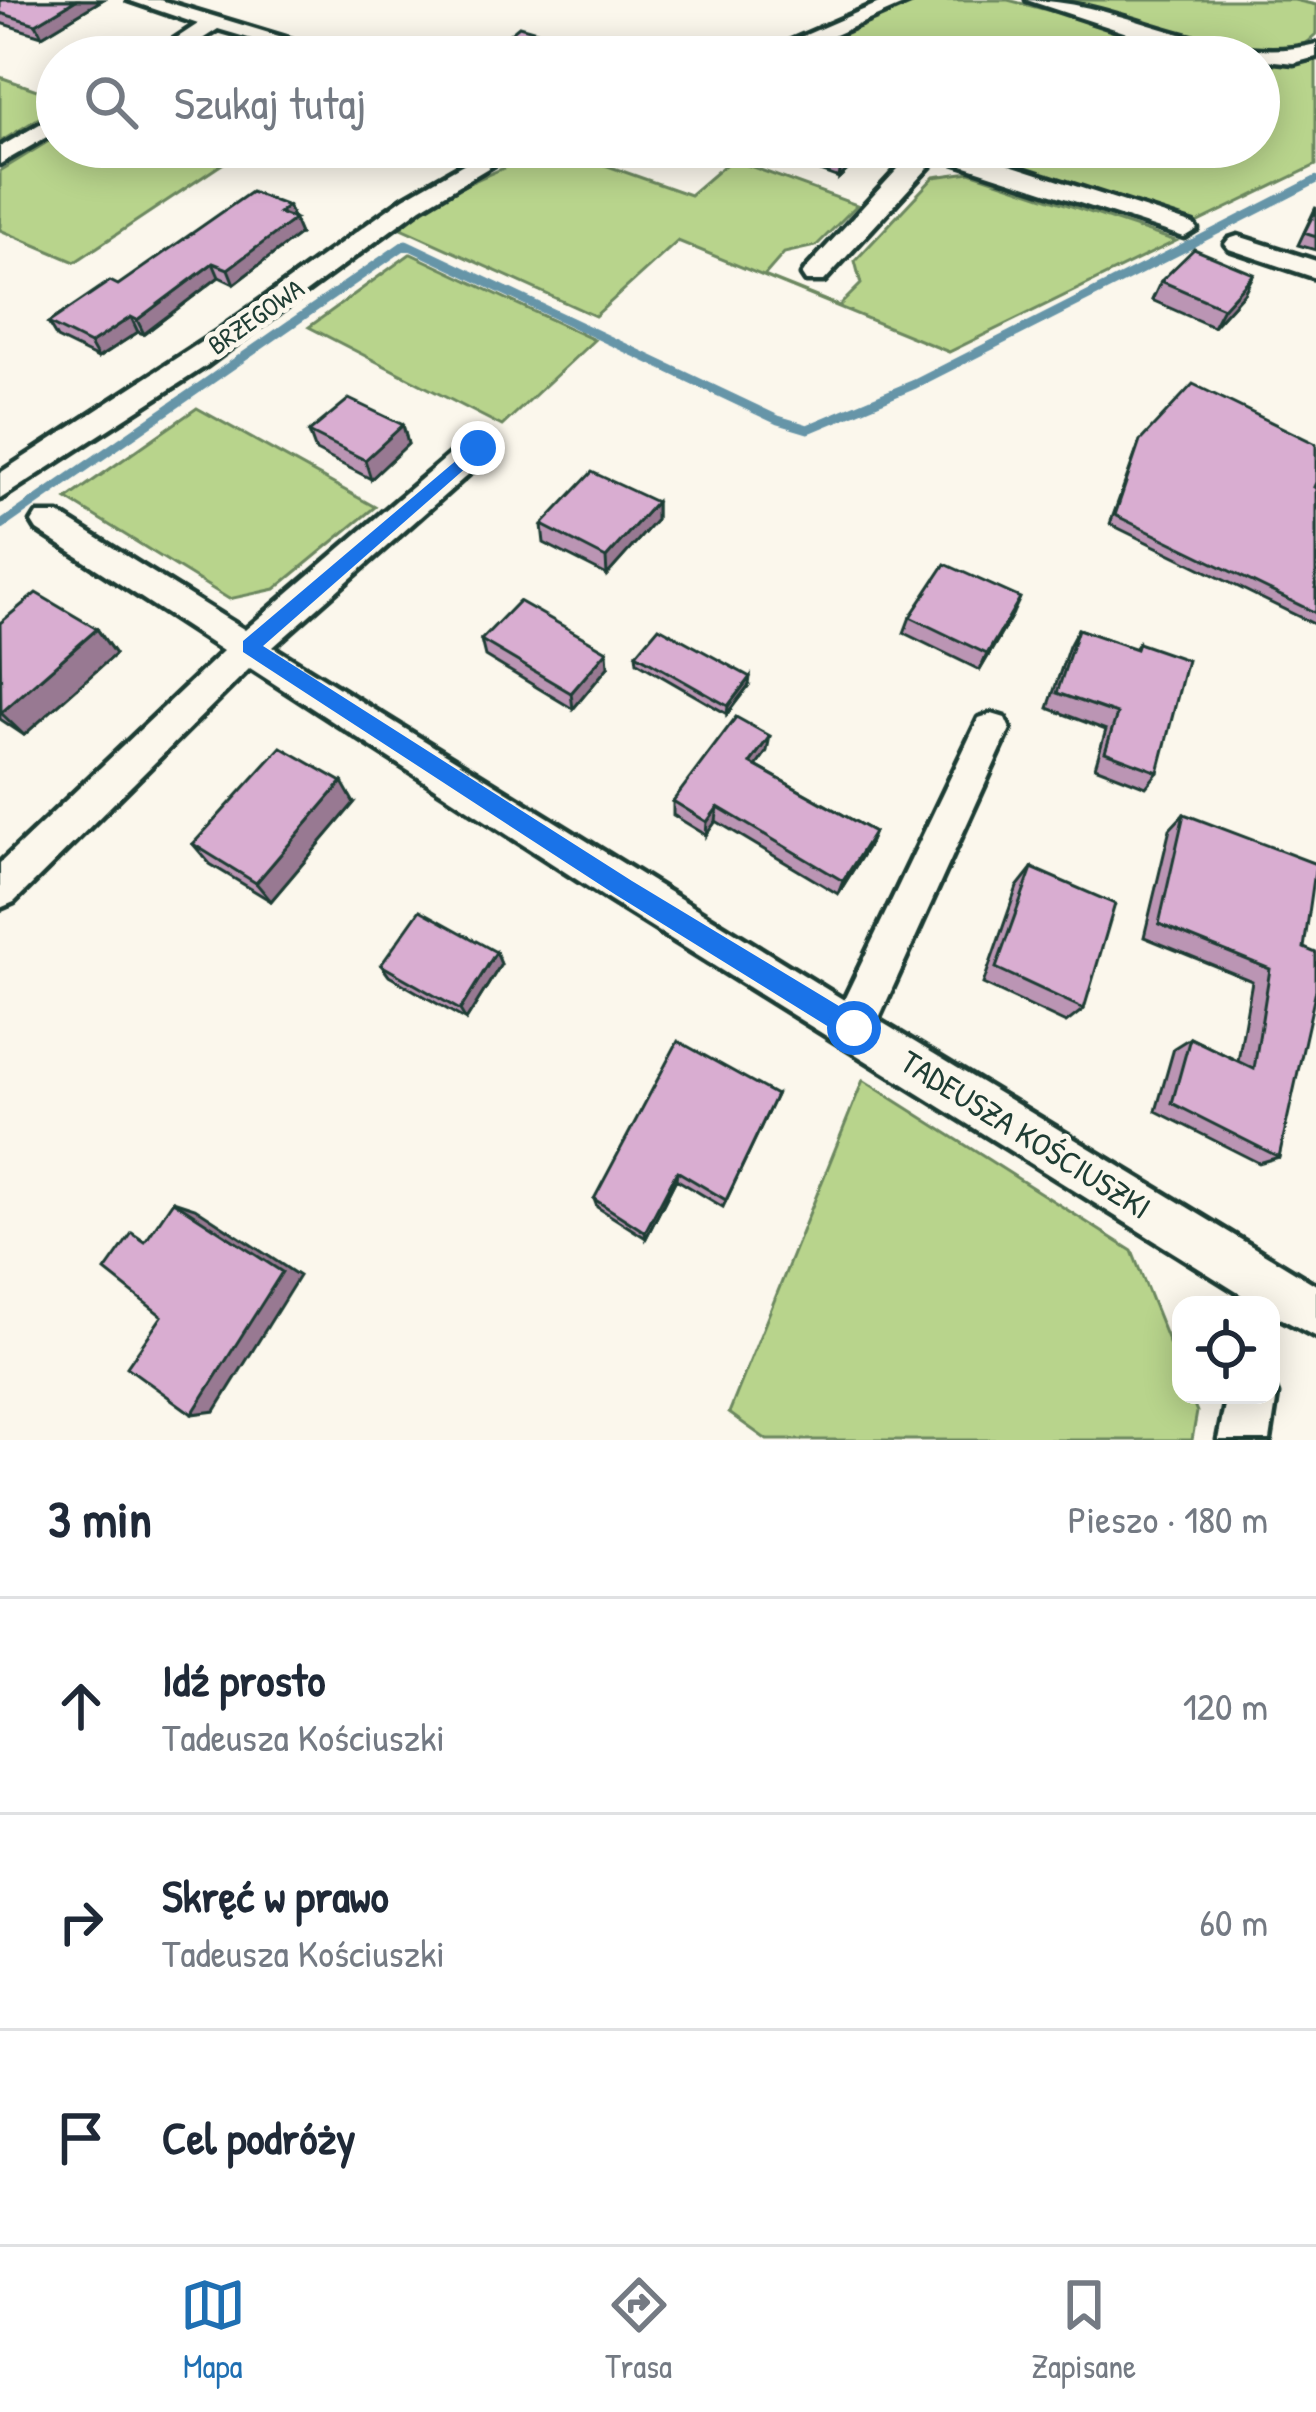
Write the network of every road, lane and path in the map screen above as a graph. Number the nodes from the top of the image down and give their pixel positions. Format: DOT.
graph roads {
  1 [pos="138,0"];
  2 [pos="904,0"];
  3 [pos="1037,0"];
  4 [pos="215,22"];
  5 [pos="193,36"];
  6 [pos="264,36"];
  7 [pos="817,36"];
  8 [pos="1177,36"];
  9 [pos="1316,50"];
  10 [pos="1280,57"];
  11 [pos="36,134"];
  12 [pos="0,157"];
  13 [pos="473,168"];
  14 [pos="914,168"];
  15 [pos="995,168"];
  16 [pos="1184,229"];
  17 [pos="1238,244"];
  18 [pos="1316,270"];
  19 [pos="815,275"];
  20 [pos="478,448"];
  21 [pos="0,488"];
  22 [pos="48,522"];
  23 [pos="249,646"];
  24 [pos="992,729"];
  25 [pos="0,890"];
  26 [pos="854,1028"];
  27 [pos="1269,1295"];
  28 [pos="1316,1313"];
  29 [pos="1250,1404"];
  30 [pos="1244,1440"];
  1 -- 4 [label="street"];
  2 -- 7 [label="street"];
  3 -- 8 [label="street"];
  4 -- 5 [label="street"];
  4 -- 6 [label="street"];
  9 -- 10 [label="street"];
  11 -- 12 [label="street"];
  13 -- 21 [label="street, BRZEGOWA"];
  14 -- 19 [label="street"];
  15 -- 16 [label="street"];
  17 -- 18 [label="street"];
  20 -- 23 [label="street"];
  22 -- 23 [label="street, TADEUSZA KOŚCIUSZKI"];
  23 -- 25 [label="street"];
  23 -- 26 [label="street, TADEUSZA KOŚCIUSZKI"];
  24 -- 26 [label="street"];
  26 -- 27 [label="street, TADEUSZA KOŚCIUSZKI"];
  27 -- 28 [label="street, TADEUSZA KOŚCIUSZKI"];
  29 -- 30 [label="street"];
}
